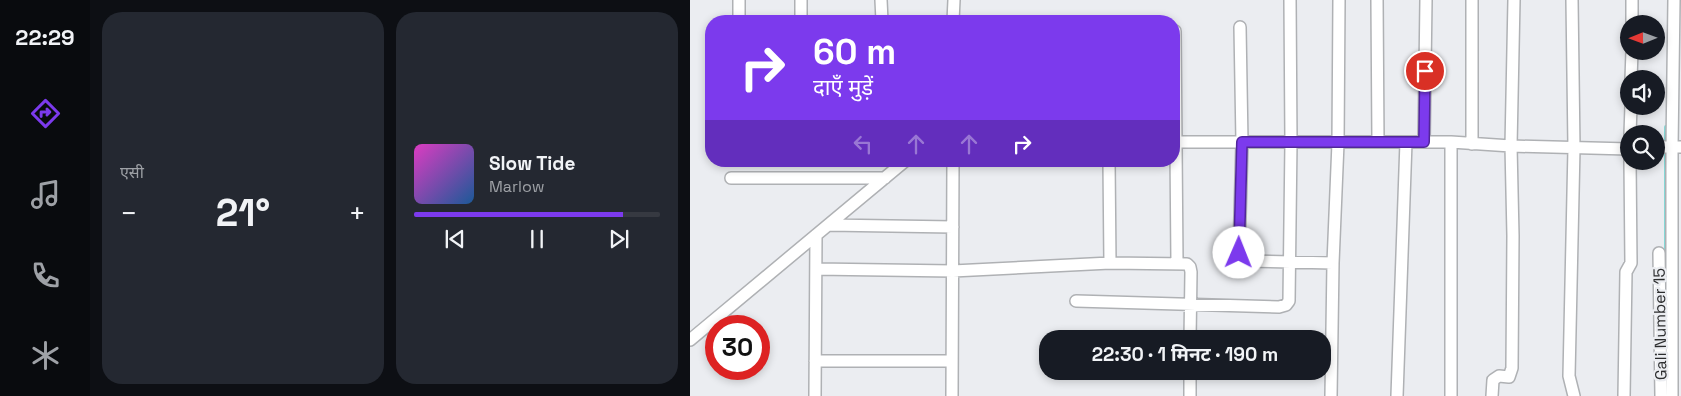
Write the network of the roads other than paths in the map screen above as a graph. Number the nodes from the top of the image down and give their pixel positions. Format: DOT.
graph roads {
  1 [pos="739,0"];
  2 [pos="801,0"];
  3 [pos="881,0"];
  4 [pos="954,0"];
  5 [pos="1290,0"];
  6 [pos="1338,0"];
  7 [pos="1377,0"];
  8 [pos="1426,0"];
  9 [pos="1472,0"];
  10 [pos="1514,0"];
  11 [pos="1572,0"];
  12 [pos="1632,0"];
  13 [pos="1674,0"];
  14 [pos="739,15"];
  15 [pos="801,15"];
  16 [pos="882,15"];
  17 [pos="953,15"];
  18 [pos="1632,15"];
  19 [pos="1678,18"];
  20 [pos="1240,27"];
  21 [pos="1677,48"];
  22 [pos="1180,142"];
  23 [pos="1242,142"];
  24 [pos="1291,142"];
  25 [pos="1378,142"];
  26 [pos="1406,142"];
  27 [pos="1424,142"];
  28 [pos="1452,142"];
  29 [pos="1338,143"];
  30 [pos="1472,144"];
  31 [pos="1511,146"];
  32 [pos="1676,147"];
  33 [pos="1574,148"];
  34 [pos="1620,149"];
  35 [pos="898,167"];
  36 [pos="953,167"];
  37 [pos="1108,167"];
  38 [pos="1175,167"];
  39 [pos="1630,170"];
  40 [pos="731,178"];
  41 [pos="885,178"];
  42 [pos="829,224"];
  43 [pos="953,227"];
  44 [pos="816,235"];
  45 [pos="1676,239"];
  46 [pos="1659,253"];
  47 [pos="1110,262"];
  48 [pos="1290,262"];
  49 [pos="1177,263"];
  50 [pos="1333,263"];
  51 [pos="816,269"];
  52 [pos="952,272"];
  53 [pos="1076,301"];
  54 [pos="1191,304"];
  55 [pos="1676,309"];
  56 [pos="1190,330"];
  57 [pos="690,340"];
  58 [pos="1677,356"];
  59 [pos="815,361"];
  60 [pos="952,361"];
  61 [pos="1190,380"];
  62 [pos="815,396"];
  63 [pos="952,396"];
  64 [pos="1190,396"];
  65 [pos="1331,396"];
  66 [pos="1397,396"];
  67 [pos="1451,396"];
  68 [pos="1492,396"];
  69 [pos="1574,396"];
  70 [pos="1624,396"];
  71 [pos="1660,396"];
  72 [pos="1672,396"];
  1 -- 14 [label="street"];
  2 -- 15 [label="street"];
  3 -- 16 [label="street"];
  4 -- 17 [label="street"];
  5 -- 24 [label="street"];
  6 -- 29 [label="street"];
  7 -- 25 [label="street"];
  8 -- 27 [label="street"];
  9 -- 30 [label="street"];
  10 -- 31 [label="street"];
  11 -- 33 [label="street"];
  12 -- 18 [label="street"];
  13 -- 19 [label="street"];
  19 -- 21 [label="street"];
  20 -- 23 [label="street"];
  21 -- 32 [label="street"];
  22 -- 23 [label="street"];
  23 -- 24 [label="street"];
  23 -- 48 [label="street"];
  24 -- 29 [label="street"];
  24 -- 48 [label="street"];
  25 -- 26 [label="street"];
  25 -- 29 [label="street"];
  26 -- 27 [label="street"];
  26 -- 66 [label="street"];
  27 -- 28 [label="street"];
  28 -- 30 [label="street"];
  28 -- 67 [label="street"];
  29 -- 50 [label="street"];
  30 -- 31 [label="street"];
  31 -- 33 [label="street"];
  31 -- 68 [label="street"];
  32 -- 45 [label="street"];
  33 -- 34 [label="street"];
  33 -- 69 [label="street"];
  35 -- 41 [label="street"];
  36 -- 43 [label="street"];
  37 -- 47 [label="street"];
  38 -- 49 [label="street"];
  39 -- 70 [label="street"];
  40 -- 41 [label="street"];
  41 -- 42 [label="street"];
  42 -- 43 [label="street"];
  42 -- 44 [label="street"];
  43 -- 52 [label="street"];
  44 -- 51 [label="street"];
  44 -- 57 [label="street"];
  45 -- 55 [label="street"];
  46 -- 71 [label="street, Gali Number 15"];
  47 -- 49 [label="street"];
  47 -- 52 [label="street"];
  48 -- 50 [label="street"];
  48 -- 54 [label="street"];
  49 -- 54 [label="street"];
  50 -- 65 [label="street"];
  51 -- 52 [label="street"];
  51 -- 59 [label="street"];
  52 -- 60 [label="street"];
  53 -- 54 [label="street"];
  54 -- 56 [label="street"];
  55 -- 58 [label="street"];
  58 -- 72 [label="street"];
  59 -- 60 [label="street"];
  59 -- 62 [label="street"];
  60 -- 63 [label="street"];
  61 -- 64 [label="street"];
}
